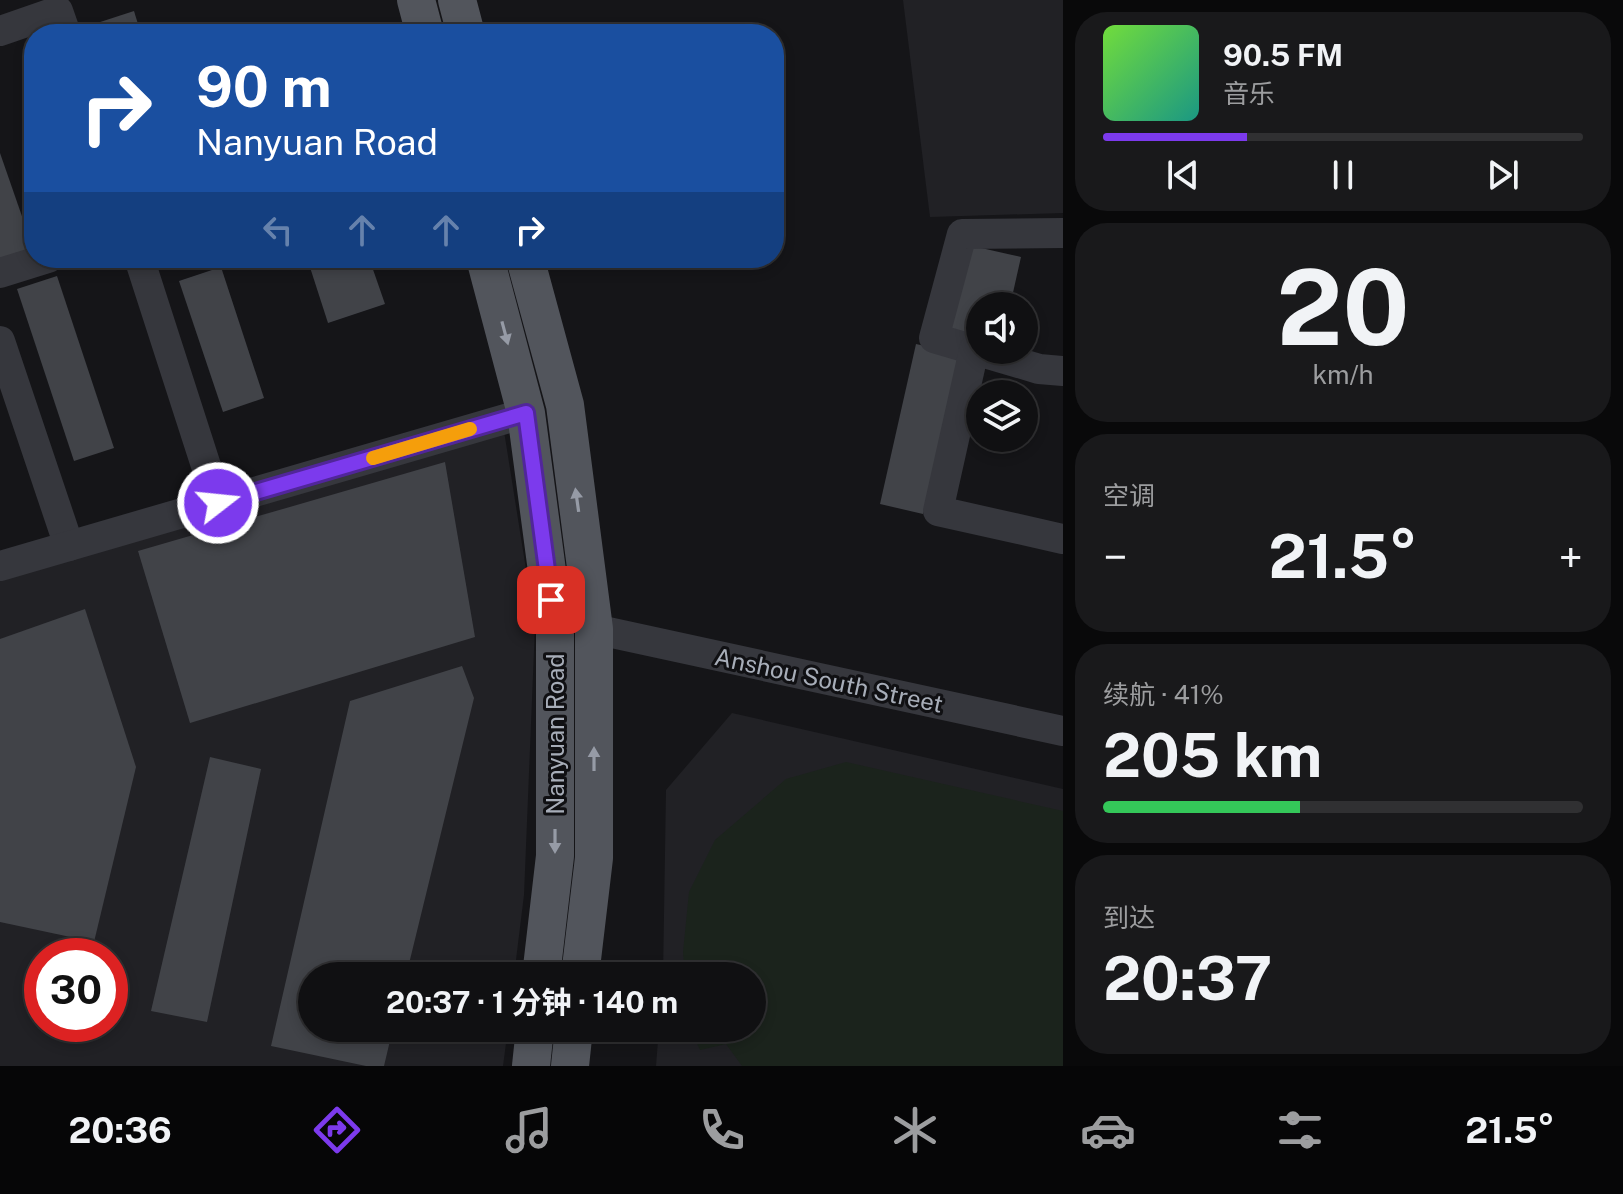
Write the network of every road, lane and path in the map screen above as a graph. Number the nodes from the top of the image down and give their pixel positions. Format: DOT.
graph roads {
  1 [pos="416,0"];
  2 [pos="457,0"];
  3 [pos="63,24"];
  4 [pos="422,24"];
  5 [pos="463,24"];
  6 [pos="0,31"];
  7 [pos="1063,233"];
  8 [pos="24,266"];
  9 [pos="142,268"];
  10 [pos="488,268"];
  11 [pos="528,268"];
  12 [pos="0,273"];
  13 [pos="0,341"];
  14 [pos="966,348"];
  15 [pos="971,364"];
  16 [pos="1022,364"];
  17 [pos="1063,371"];
  18 [pos="526,413"];
  19 [pos="218,503"];
  20 [pos="1063,539"];
  21 [pos="69,546"];
  22 [pos="0,566"];
  23 [pos="594,629"];
  24 [pos="1063,731"];
  25 [pos="543,962"];
  26 [pos="582,962"];
  27 [pos="534,1042"];
  28 [pos="573,1042"];
  29 [pos="531,1066"];
  30 [pos="570,1066"];
  1 -- 4 [label="main road"];
  2 -- 5 [label="main road"];
  3 -- 6 [label="street"];
  7 -- 14 [label="street"];
  8 -- 12 [label="street"];
  9 -- 19 [label="street"];
  10 -- 18 [label="main road, Nanyuan Road, one-way"];
  23 -- 11 [label="main road, Nanyuan Road, one-way"];
  13 -- 21 [label="street"];
  15 -- 20 [label="street"];
  16 -- 17 [label="street"];
  18 -- 19 [label="street"];
  18 -- 25 [label="main road, Nanyuan Road, one-way"];
  19 -- 21 [label="street"];
  21 -- 22 [label="street"];
  23 -- 24 [label="street, Anshou South Street"];
  26 -- 23 [label="main road, Nanyuan Road, one-way"];
  27 -- 29 [label="main road"];
  28 -- 30 [label="main road"];
}
